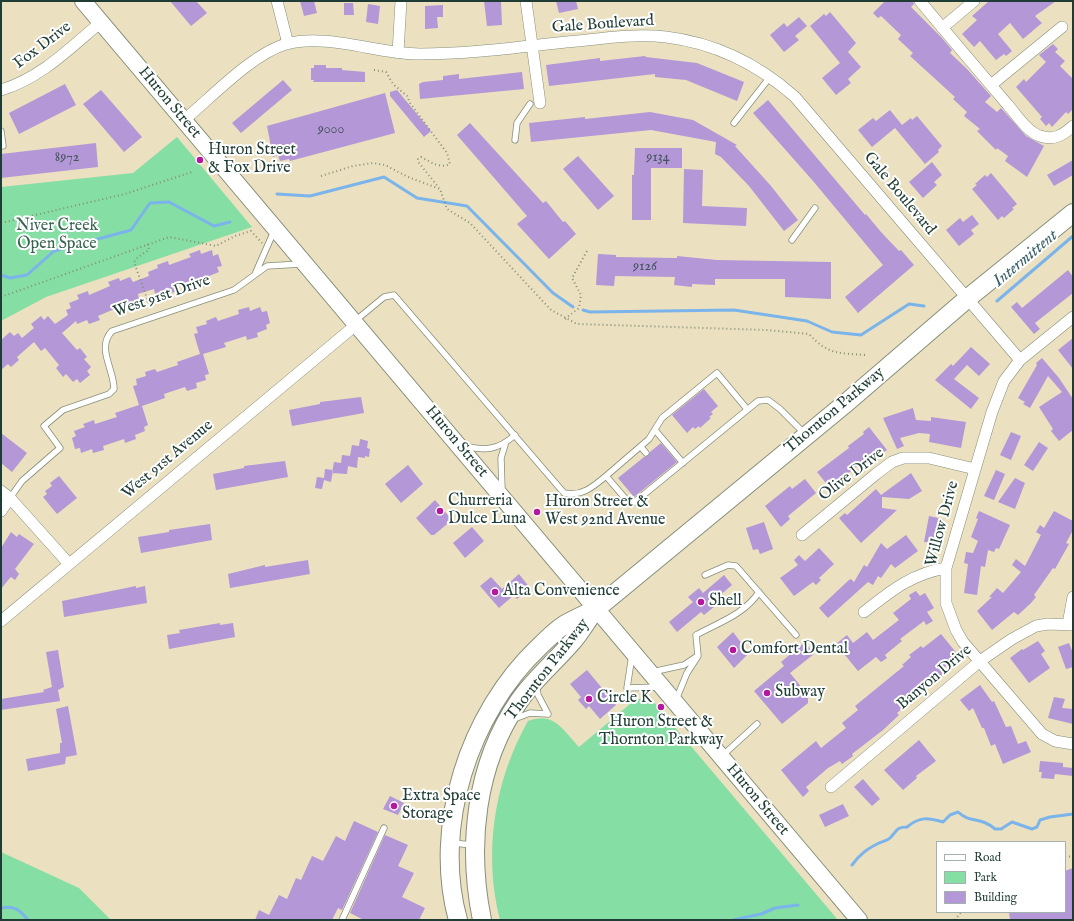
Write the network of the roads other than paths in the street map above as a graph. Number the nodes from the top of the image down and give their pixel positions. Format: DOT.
graph roads {
  1 [pos="84,1"];
  2 [pos="277,1"];
  3 [pos="401,1"];
  4 [pos="526,1"];
  5 [pos="920,1"];
  6 [pos="974,1"];
  7 [pos="101,22"];
  8 [pos="1062,27"];
  9 [pos="942,28"];
  10 [pos="288,44"];
  11 [pos="533,46"];
  12 [pos="398,53"];
  13 [pos="770,77"];
  14 [pos="991,85"];
  15 [pos="1,90"];
  16 [pos="535,103"];
  17 [pos="184,120"];
  18 [pos="734,123"];
  19 [pos="1073,126"];
  20 [pos="1,131"];
  21 [pos="516,140"];
  22 [pos="3,146"];
  23 [pos="815,208"];
  24 [pos="1073,213"];
  25 [pos="275,228"];
  26 [pos="792,240"];
  27 [pos="305,264"];
  28 [pos="256,273"];
  29 [pos="968,298"];
  30 [pos="1073,317"];
  31 [pos="355,323"];
  32 [pos="1020,360"];
  33 [pos="747,409"];
  34 [pos="655,430"];
  35 [pos="515,435"];
  36 [pos="806,436"];
  37 [pos="458,445"];
  38 [pos="505,445"];
  39 [pos="641,447"];
  40 [pos="646,453"];
  41 [pos="630,455"];
  42 [pos="636,461"];
  43 [pos="683,463"];
  44 [pos="620,465"];
  45 [pos="975,469"];
  46 [pos="625,471"];
  47 [pos="606,476"];
  48 [pos="5,494"];
  49 [pos="502,497"];
  50 [pos="1,511"];
  51 [pos="802,535"];
  52 [pos="68,564"];
  53 [pos="946,568"];
  54 [pos="705,575"];
  55 [pos="759,592"];
  56 [pos="1073,597"];
  57 [pos="596,609"];
  58 [pos="864,612"];
  59 [pos="1,621"];
  60 [pos="1071,624"];
  61 [pos="796,635"];
  62 [pos="632,651"];
  63 [pos="698,656"];
  64 [pos="980,661"];
  65 [pos="650,673"];
  66 [pos="536,680"];
  67 [pos="662,687"];
  68 [pos="675,702"];
  69 [pos="506,722"];
  70 [pos="757,724"];
  71 [pos="1073,744"];
  72 [pos="721,757"];
  73 [pos="831,787"];
  74 [pos="384,828"];
  75 [pos="451,843"];
  76 [pos="475,846"];
  77 [pos="342,920"];
  78 [pos="458,920"];
  79 [pos="482,920"];
  80 [pos="859,920"];
  1 -- 7 [label="main road, Huron Street"];
  2 -- 10 [label="street"];
  3 -- 12 [label="street"];
  4 -- 11 [label="street"];
  5 -- 9 [label="street"];
  6 -- 9 [label="street"];
  7 -- 15 [label="street, Fox Drive"];
  7 -- 17 [label="main road, Huron Street"];
  8 -- 14 [label="street"];
  9 -- 14 [label="street"];
  10 -- 12 [label="street, Gale Boulevard"];
  10 -- 17 [label="street, Gale Boulevard"];
  11 -- 12 [label="street, Gale Boulevard"];
  11 -- 13 [label="street, Gale Boulevard"];
  11 -- 16 [label="street"];
  13 -- 18 [label="lane"];
  13 -- 29 [label="street, Gale Boulevard"];
  14 -- 19 [label="street"];
  16 -- 21 [label="lane"];
  17 -- 25 [label="main road, Huron Street"];
  20 -- 22 [label="lane"];
  23 -- 26 [label="lane"];
  24 -- 29 [label="main road, Thornton Parkway"];
  25 -- 27 [label="main road, Huron Street"];
  25 -- 28 [label="lane"];
  27 -- 28 [label="lane"];
  27 -- 31 [label="main road, Huron Street"];
  28 -- 48 [label="lane, West 91st Drive"];
  29 -- 32 [label="street, Gale Boulevard"];
  29 -- 36 [label="main road, Thornton Parkway"];
  30 -- 32 [label="street, Willow Drive"];
  31 -- 35 [label="lane"];
  31 -- 37 [label="main road, Huron Street"];
  31 -- 52 [label="street, West 91st Avenue"];
  32 -- 45 [label="street, Willow Drive"];
  33 -- 34 [label="lane"];
  33 -- 36 [label="lane"];
  33 -- 43 [label="lane"];
  34 -- 39 [label="lane"];
  34 -- 43 [label="lane"];
  35 -- 38 [label="lane"];
  35 -- 47 [label="lane"];
  36 -- 57 [label="main road, Thornton Parkway"];
  37 -- 38 [label="lane"];
  37 -- 49 [label="main road, Huron Street"];
  38 -- 49 [label="lane"];
  39 -- 40 [label="lane"];
  39 -- 41 [label="lane"];
  41 -- 42 [label="lane"];
  41 -- 44 [label="lane"];
  43 -- 47 [label="lane"];
  44 -- 46 [label="lane"];
  44 -- 47 [label="lane"];
  45 -- 51 [label="street, Olive Drive"];
  45 -- 53 [label="street, Willow Drive"];
  48 -- 50 [label="street, West 91st Drive"];
  48 -- 52 [label="street"];
  49 -- 57 [label="main road, Huron Street"];
  52 -- 59 [label="street, West 91st Avenue"];
  53 -- 58 [label="street"];
  53 -- 64 [label="street, Willow Drive"];
  54 -- 55 [label="lane"];
  55 -- 61 [label="lane"];
  55 -- 63 [label="lane"];
  56 -- 60 [label="street"];
  57 -- 62 [label="main road, Huron Street"];
  57 -- 66 [label="main road, Thornton Parkway"];
  57 -- 75 [label="main road, Thornton Parkway"];
  60 -- 64 [label="street, Banyon Drive"];
  62 -- 65 [label="main road, Huron Street"];
  62 -- 67 [label="lane"];
  63 -- 65 [label="lane"];
  63 -- 68 [label="lane"];
  64 -- 71 [label="street, Willow Drive"];
  64 -- 73 [label="street, Banyon Drive"];
  65 -- 67 [label="main road, Huron Street"];
  66 -- 69 [label="main road, Thornton Parkway"];
  66 -- 69 [label="lane"];
  67 -- 68 [label="main road, Huron Street"];
  68 -- 72 [label="main road, Huron Street"];
  69 -- 76 [label="main road, Thornton Parkway"];
  70 -- 72 [label="lane"];
  72 -- 80 [label="main road, Huron Street"];
  74 -- 77 [label="lane"];
  75 -- 76 [label="lane"];
  75 -- 78 [label="main road, Thornton Parkway"];
  76 -- 79 [label="main road, Thornton Parkway"];
}
